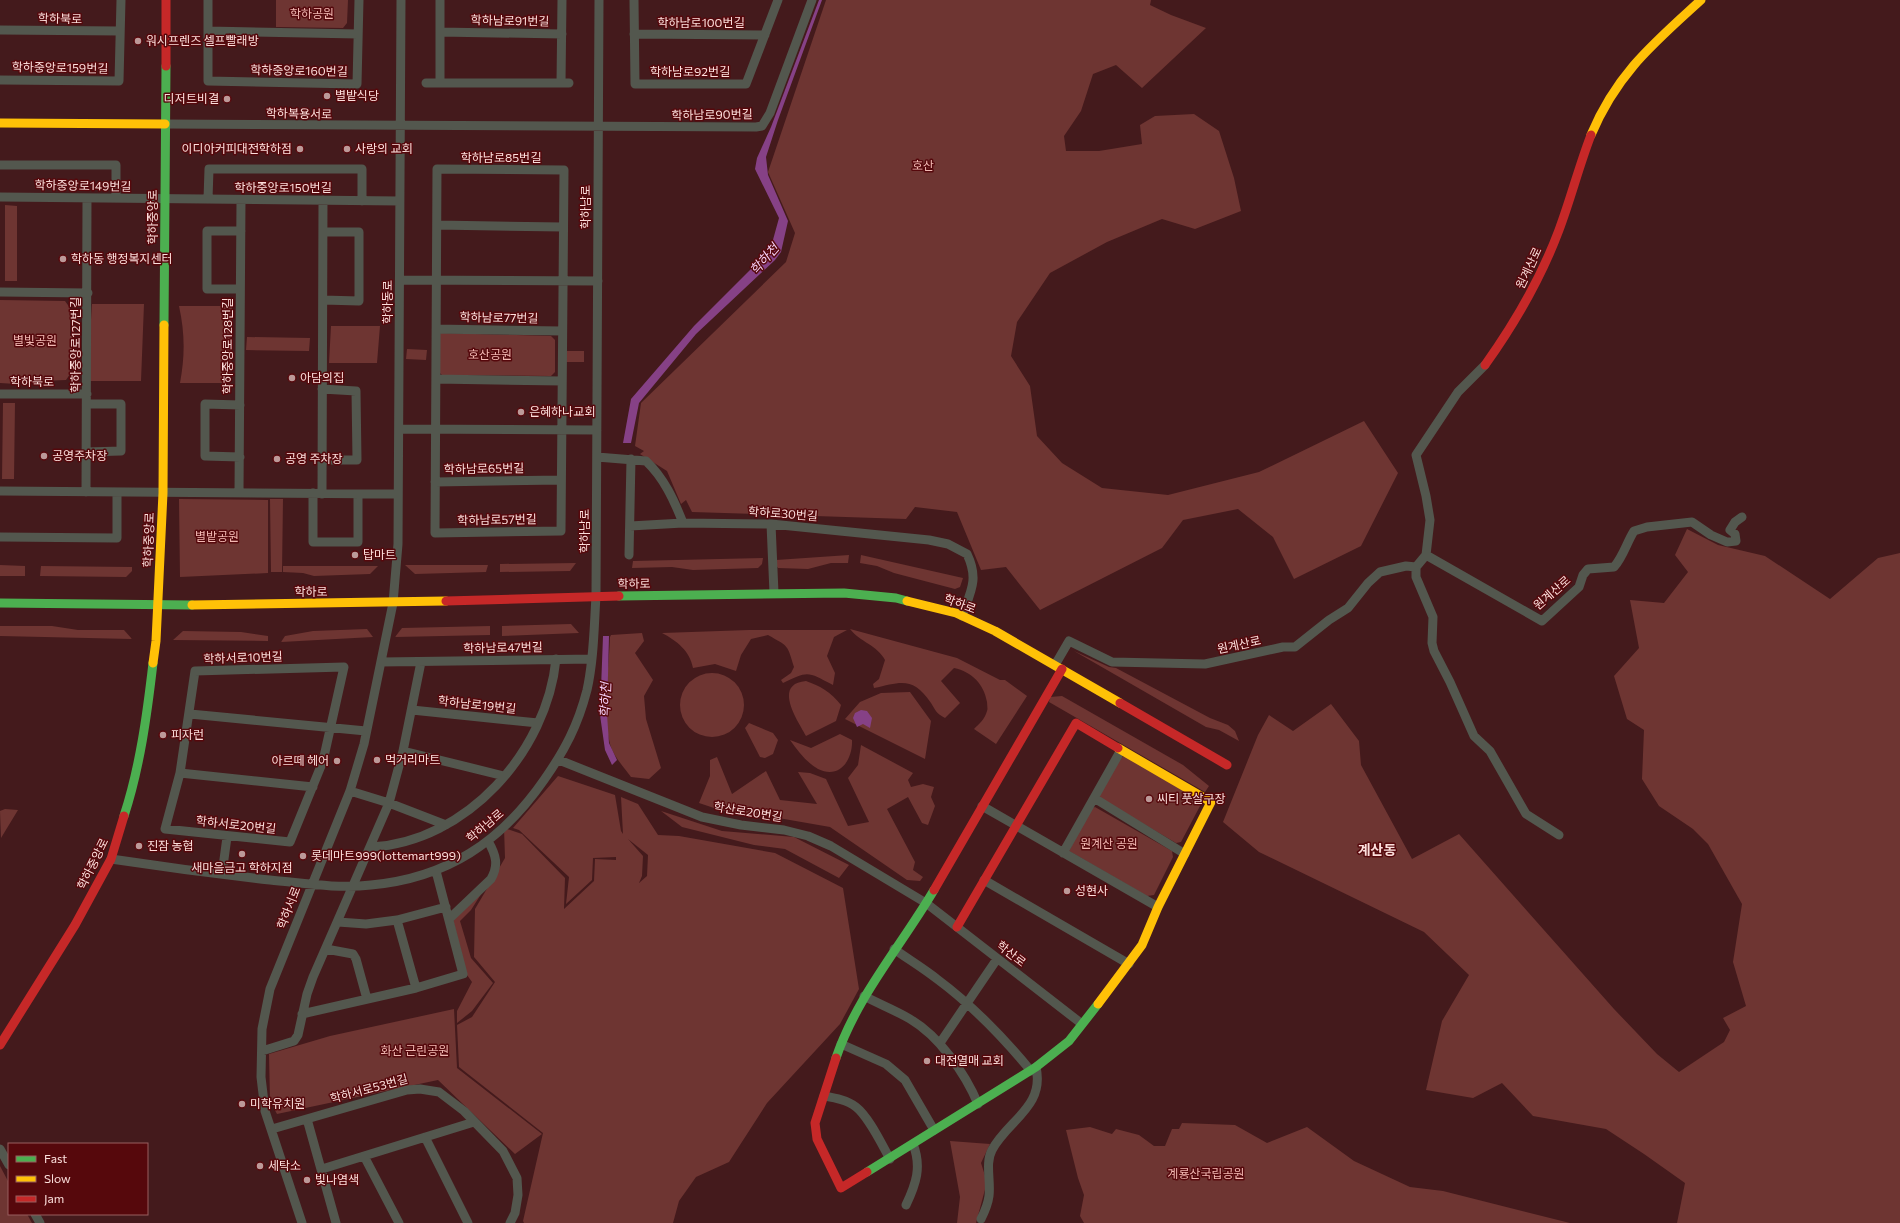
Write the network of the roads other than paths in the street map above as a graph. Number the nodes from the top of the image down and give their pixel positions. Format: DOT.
graph roads {
  1 [pos="121,0"];
  2 [pos="166,0"];
  3 [pos="208,0"];
  4 [pos="358,0"];
  5 [pos="401,0"];
  6 [pos="440,0"];
  7 [pos="562,0"];
  8 [pos="599,0"];
  9 [pos="634,0"];
  10 [pos="778,0"];
  11 [pos="812,0"];
  12 [pos="1701,0"];
  13 [pos="0,30"];
  14 [pos="120,31"];
  15 [pos="208,31"];
  16 [pos="440,32"];
  17 [pos="358,34"];
  18 [pos="562,34"];
  19 [pos="634,34"];
  20 [pos="765,35"];
  21 [pos="0,80"];
  22 [pos="426,82"];
  23 [pos="440,82"];
  24 [pos="0,123"];
  25 [pos="165,124"];
  26 [pos="401,126"];
  27 [pos="598,127"];
  28 [pos="0,165"];
  29 [pos="0,197"];
  30 [pos="87,198"];
  31 [pos="116,198"];
  32 [pos="165,199"];
  33 [pos="208,199"];
  34 [pos="241,200"];
  35 [pos="323,200"];
  36 [pos="362,200"];
  37 [pos="400,201"];
  38 [pos="437,225"];
  39 [pos="563,227"];
  40 [pos="241,231"];
  41 [pos="323,232"];
  42 [pos="400,280"];
  43 [pos="437,280"];
  44 [pos="598,281"];
  45 [pos="563,282"];
  46 [pos="240,289"];
  47 [pos="0,292"];
  48 [pos="88,293"];
  49 [pos="323,300"];
  50 [pos="436,330"];
  51 [pos="562,331"];
  52 [pos="436,379"];
  53 [pos="562,381"];
  54 [pos="322,389"];
  55 [pos="0,394"];
  56 [pos="87,394"];
  57 [pos="87,404"];
  58 [pos="240,405"];
  59 [pos="399,430"];
  60 [pos="435,430"];
  61 [pos="597,430"];
  62 [pos="562,431"];
  63 [pos="87,452"];
  64 [pos="240,457"];
  65 [pos="597,457"];
  66 [pos="631,459"];
  67 [pos="322,460"];
  68 [pos="561,480"];
  69 [pos="435,482"];
  70 [pos="0,491"];
  71 [pos="86,492"];
  72 [pos="117,493"];
  73 [pos="163,493"];
  74 [pos="239,493"];
  75 [pos="317,494"];
  76 [pos="358,494"];
  77 [pos="398,494"];
  78 [pos="1742,517"];
  79 [pos="683,523"];
  80 [pos="771,524"];
  81 [pos="630,526"];
  82 [pos="0,537"];
  83 [pos="629,555"];
  84 [pos="1426,555"];
  85 [pos="1416,567"];
  86 [pos="774,593"];
  87 [pos="596,596"];
  88 [pos="0,603"];
  89 [pos="393,603"];
  90 [pos="159,605"];
  91 [pos="962,616"];
  92 [pos="556,659"];
  93 [pos="592,659"];
  94 [pos="381,662"];
  95 [pos="422,662"];
  96 [pos="1059,667"];
  97 [pos="412,710"];
  98 [pos="190,714"];
  99 [pos="538,723"];
  100 [pos="332,728"];
  101 [pos="366,731"];
  102 [pos="1121,750"];
  103 [pos="403,751"];
  104 [pos="559,760"];
  105 [pos="1227,765"];
  106 [pos="180,773"];
  107 [pos="504,776"];
  108 [pos="313,788"];
  109 [pos="350,791"];
  110 [pos="1094,798"];
  111 [pos="389,803"];
  112 [pos="982,806"];
  113 [pos="446,825"];
  114 [pos="1015,825"];
  115 [pos="1559,835"];
  116 [pos="227,837"];
  117 [pos="488,842"];
  118 [pos="371,847"];
  119 [pos="1063,853"];
  120 [pos="1185,854"];
  121 [pos="111,859"];
  122 [pos="436,871"];
  123 [pos="222,874"];
  124 [pos="984,880"];
  125 [pos="311,884"];
  126 [pos="354,886"];
  127 [pos="926,903"];
  128 [pos="446,907"];
  129 [pos="1158,907"];
  130 [pos="449,919"];
  131 [pos="396,920"];
  132 [pos="338,922"];
  133 [pos="957,927"];
  134 [pos="326,949"];
  135 [pos="894,949"];
  136 [pos="997,958"];
  137 [pos="1129,964"];
  138 [pos="416,988"];
  139 [pos="864,996"];
  140 [pos="367,999"];
  141 [pos="967,1004"];
  142 [pos="302,1014"];
  143 [pos="1082,1024"];
  144 [pos="940,1043"];
  145 [pos="841,1044"];
  146 [pos="0,1045"];
  147 [pos="262,1050"];
  148 [pos="1034,1069"];
  149 [pos="824,1096"];
  150 [pos="978,1104"];
  151 [pos="307,1118"];
  152 [pos="474,1122"];
  153 [pos="272,1129"];
  154 [pos="934,1130"];
  155 [pos="425,1137"];
  156 [pos="913,1144"];
  157 [pos="0,1149"];
  158 [pos="364,1156"];
  159 [pos="890,1159"];
  160 [pos="8,1164"];
  161 [pos="322,1169"];
  162 [pos="906,1205"];
  163 [pos="981,1219"];
  164 [pos="302,1223"];
  165 [pos="336,1223"];
  166 [pos="399,1223"];
  167 [pos="468,1223"];
  168 [pos="512,1223"];
  1 -- 14 [label="street"];
  2 -- 25 [label="street, 학하중앙로"];
  3 -- 15 [label="street"];
  4 -- 17 [label="street"];
  5 -- 26 [label="street, 학하동로"];
  6 -- 16 [label="street"];
  7 -- 18 [label="street"];
  8 -- 27 [label="street, 학하남로"];
  9 -- 19 [label="street"];
  10 -- 20 [label="street"];
  11 -- 27 [label="street, 학하남로90번길"];
  12 -- 84 [label="street, 원계산로"];
  13 -- 14 [label="street, 학하북로"];
  14 -- 21 [label="street, 학하중앙로159번길"];
  15 -- 17 [label="street"];
  15 -- 17 [label="street, 학하중앙로160번길"];
  16 -- 18 [label="street, 학하남로91번길"];
  16 -- 23 [label="street"];
  18 -- 23 [label="street, 학하남로91번길"];
  19 -- 20 [label="street, 학하남로100번길"];
  19 -- 20 [label="street, 학하남로92번길"];
  22 -- 23 [label="street, 학하남로91번길"];
  24 -- 25 [label="street, 학하복용서로"];
  25 -- 26 [label="street, 학하복용서로"];
  25 -- 32 [label="street, 학하중앙로"];
  26 -- 27 [label="street, 학하복용서로"];
  26 -- 37 [label="street, 학하동로"];
  27 -- 44 [label="street, 학하남로"];
  28 -- 31 [label="street"];
  29 -- 30 [label="street, 학하중앙로149번길"];
  30 -- 31 [label="street, 학하중앙로149번길"];
  30 -- 48 [label="street, 학하중앙로127번길"];
  31 -- 32 [label="street, 학하중앙로149번길"];
  32 -- 33 [label="street, 학하중앙로150번길"];
  32 -- 73 [label="street, 학하중앙로"];
  33 -- 34 [label="street, 학하중앙로150번길"];
  33 -- 36 [label="street"];
  34 -- 35 [label="street, 학하중앙로150번길"];
  34 -- 40 [label="street, 학하중앙로128번길"];
  35 -- 36 [label="street, 학하중앙로150번길"];
  35 -- 41 [label="street"];
  36 -- 37 [label="street, 학하중앙로150번길"];
  37 -- 42 [label="street, 학하동로"];
  38 -- 39 [label="street"];
  38 -- 39 [label="street, 학하남로85번길"];
  38 -- 43 [label="street"];
  39 -- 45 [label="street"];
  40 -- 46 [label="street, 학하중앙로128번길"];
  40 -- 46 [label="street"];
  41 -- 49 [label="street"];
  41 -- 49 [label="street"];
  42 -- 43 [label="street"];
  42 -- 59 [label="street, 학하동로"];
  43 -- 45 [label="street"];
  43 -- 50 [label="street"];
  44 -- 45 [label="street"];
  44 -- 61 [label="street, 학하남로"];
  45 -- 51 [label="street"];
  46 -- 58 [label="street, 학하중앙로128번길"];
  47 -- 48 [label="street"];
  48 -- 56 [label="street, 학하중앙로127번길"];
  49 -- 54 [label="street"];
  50 -- 51 [label="street, 학하남로77번길"];
  50 -- 52 [label="street, 학하남로65번길"];
  51 -- 53 [label="street"];
  52 -- 53 [label="street"];
  52 -- 60 [label="street, 학하남로65번길"];
  53 -- 62 [label="street"];
  54 -- 67 [label="street"];
  54 -- 67 [label="street"];
  55 -- 56 [label="street, 학하북로"];
  56 -- 57 [label="street, 학하중앙로127번길"];
  57 -- 63 [label="street, 학하중앙로127번길"];
  57 -- 63 [label="street"];
  58 -- 64 [label="street, 학하중앙로128번길"];
  58 -- 64 [label="street"];
  59 -- 60 [label="street"];
  59 -- 77 [label="street, 학하동로"];
  60 -- 62 [label="street"];
  60 -- 69 [label="street, 학하남로65번길"];
  61 -- 62 [label="street"];
  61 -- 65 [label="street, 학하남로"];
  62 -- 68 [label="street"];
  63 -- 71 [label="street, 학하중앙로127번길"];
  64 -- 74 [label="street, 학하중앙로128번길"];
  65 -- 66 [label="street"];
  65 -- 87 [label="street, 학하남로"];
  66 -- 79 [label="street"];
  66 -- 81 [label="street"];
  67 -- 75 [label="street"];
  68 -- 69 [label="street, 학하남로65번길"];
  68 -- 69 [label="street, 학하남로57번길"];
  70 -- 71 [label="street"];
  71 -- 72 [label="street"];
  72 -- 73 [label="street"];
  72 -- 82 [label="street"];
  73 -- 74 [label="street"];
  73 -- 90 [label="street, 학하중앙로"];
  74 -- 75 [label="street"];
  75 -- 76 [label="street"];
  75 -- 76 [label="street"];
  76 -- 77 [label="street"];
  77 -- 89 [label="street, 학하동로"];
  78 -- 84 [label="street, 원계산로"];
  79 -- 80 [label="street, 학하로30번길"];
  79 -- 81 [label="street, 학하로30번길"];
  80 -- 86 [label="street"];
  80 -- 91 [label="street, 학하로30번길"];
  81 -- 83 [label="street"];
  84 -- 85 [label="street"];
  85 -- 96 [label="street, 원계산로"];
  85 -- 115 [label="street"];
  86 -- 87 [label="street, 학하로"];
  86 -- 91 [label="street, 학하로"];
  87 -- 89 [label="street, 학하로"];
  87 -- 93 [label="street, 학하남로"];
  88 -- 90 [label="street, 학하로"];
  89 -- 90 [label="street, 학하로"];
  89 -- 94 [label="street, 학하서로"];
  90 -- 121 [label="street, 학하중앙로"];
  91 -- 96 [label="street, 학하로"];
  92 -- 93 [label="street"];
  92 -- 95 [label="street, 학하남로47번길"];
  92 -- 99 [label="street, 학하남로47번길"];
  93 -- 104 [label="street, 학하남로"];
  94 -- 95 [label="street, 학하남로47번길"];
  94 -- 101 [label="street, 학하서로"];
  95 -- 97 [label="street"];
  96 -- 105 [label="street, 학하로"];
  96 -- 112 [label="street"];
  97 -- 99 [label="street, 학하남로19번길"];
  97 -- 103 [label="street"];
  98 -- 100 [label="street"];
  98 -- 100 [label="street, 학하서로10번길"];
  98 -- 106 [label="street, 학하서로20번길"];
  99 -- 107 [label="street, 학하남로47번길"];
  100 -- 101 [label="street"];
  100 -- 108 [label="street"];
  101 -- 109 [label="street, 학하서로"];
  102 -- 110 [label="street"];
  102 -- 114 [label="street"];
  102 -- 120 [label="street"];
  103 -- 107 [label="street"];
  103 -- 111 [label="street"];
  104 -- 117 [label="street, 학하남로"];
  104 -- 127 [label="street, 학산로20번길"];
  106 -- 108 [label="street"];
  106 -- 116 [label="street, 학하서로20번길"];
  107 -- 113 [label="street, 학하남로47번길"];
  108 -- 116 [label="street, 학하서로20번길"];
  109 -- 111 [label="street"];
  109 -- 125 [label="street, 학하서로"];
  110 -- 119 [label="street"];
  110 -- 120 [label="street"];
  111 -- 113 [label="street"];
  111 -- 118 [label="street"];
  112 -- 114 [label="street"];
  112 -- 127 [label="street"];
  113 -- 118 [label="street, 학하남로47번길"];
  114 -- 119 [label="street"];
  114 -- 124 [label="street"];
  116 -- 123 [label="street"];
  117 -- 122 [label="street, 학하남로"];
  117 -- 130 [label="street"];
  118 -- 126 [label="street"];
  119 -- 129 [label="street"];
  120 -- 129 [label="street"];
  121 -- 123 [label="street, 학하남로"];
  121 -- 146 [label="street, 학하중앙로"];
  122 -- 126 [label="street, 학하남로"];
  122 -- 128 [label="street"];
  123 -- 125 [label="street, 학하남로"];
  124 -- 133 [label="street"];
  124 -- 137 [label="street"];
  125 -- 126 [label="street, 학하남로"];
  125 -- 147 [label="street, 학하서로"];
  126 -- 132 [label="street"];
  127 -- 133 [label="street, 학산로"];
  127 -- 135 [label="street"];
  128 -- 130 [label="street"];
  128 -- 131 [label="street"];
  129 -- 137 [label="street"];
  130 -- 138 [label="street"];
  131 -- 132 [label="street"];
  131 -- 138 [label="street"];
  132 -- 134 [label="street"];
  133 -- 136 [label="street, 학산로"];
  134 -- 140 [label="street"];
  134 -- 142 [label="street"];
  135 -- 139 [label="street"];
  135 -- 141 [label="street"];
  136 -- 141 [label="street"];
  136 -- 143 [label="street, 학산로"];
  137 -- 143 [label="street"];
  138 -- 140 [label="street"];
  139 -- 144 [label="street"];
  139 -- 145 [label="street"];
  140 -- 142 [label="street"];
  141 -- 144 [label="street"];
  141 -- 148 [label="street"];
  142 -- 147 [label="street"];
  143 -- 148 [label="street"];
  144 -- 150 [label="street"];
  145 -- 149 [label="street"];
  145 -- 154 [label="street"];
  147 -- 153 [label="street, 학하서로"];
  148 -- 150 [label="street"];
  148 -- 163 [label="street"];
  149 -- 159 [label="street"];
  149 -- 159 [label="street"];
  150 -- 154 [label="street"];
  151 -- 152 [label="street, 학하서로53번길"];
  151 -- 153 [label="street, 학하서로53번길"];
  151 -- 161 [label="street"];
  152 -- 155 [label="street"];
  152 -- 168 [label="street, 학하서로53번길"];
  153 -- 164 [label="street, 학하서로"];
  154 -- 156 [label="street"];
  155 -- 158 [label="street"];
  155 -- 167 [label="street"];
  156 -- 159 [label="street"];
  156 -- 162 [label="street"];
  157 -- 160 [label="street"];
  158 -- 161 [label="street"];
  158 -- 166 [label="street"];
  161 -- 165 [label="street"];
}
